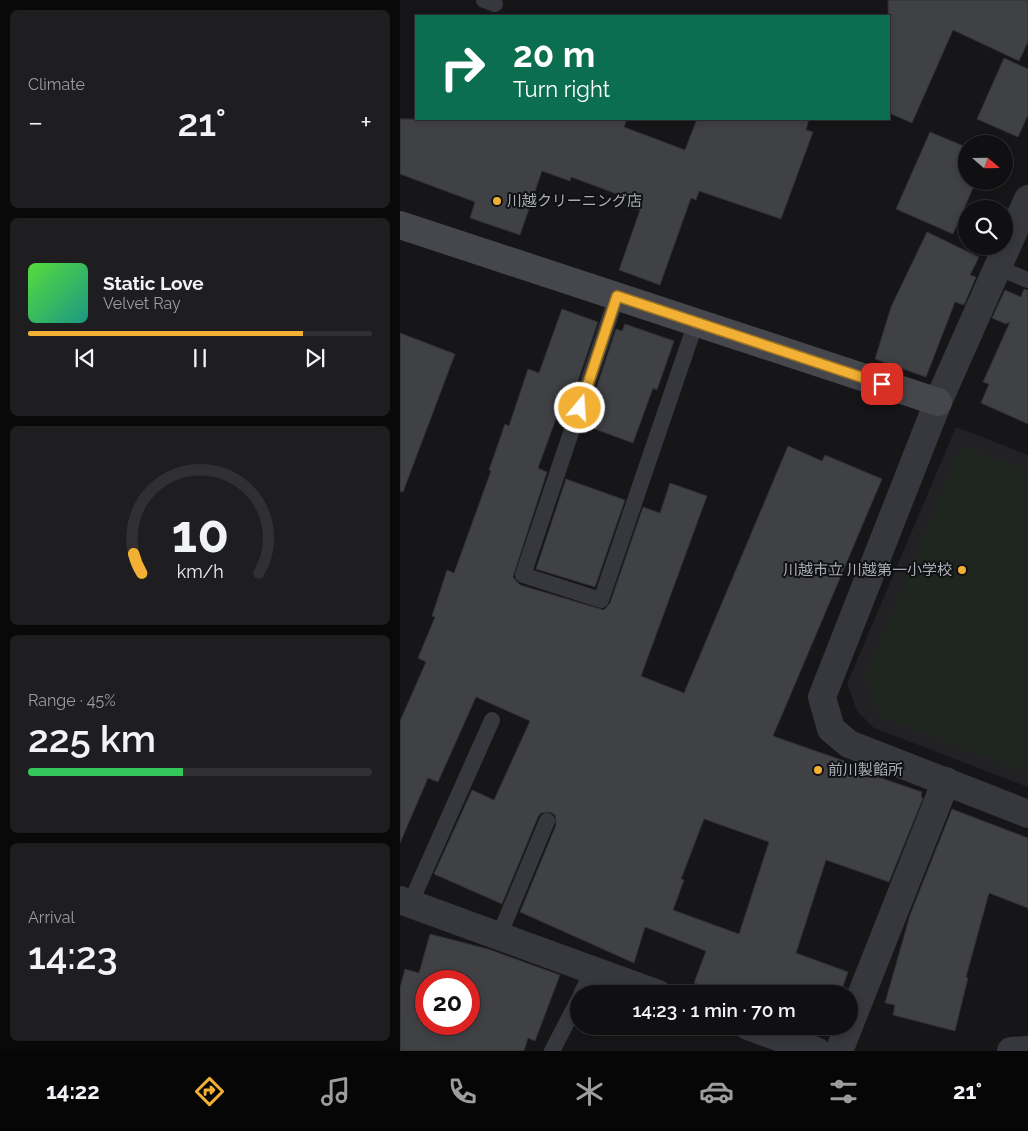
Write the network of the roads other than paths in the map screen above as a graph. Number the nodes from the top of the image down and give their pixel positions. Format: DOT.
graph roads {
  1 [pos="1028,199"];
  2 [pos="400,225"];
  3 [pos="998,268"];
  4 [pos="1028,280"];
  5 [pos="617,296"];
  6 [pos="696,322"];
  7 [pos="938,402"];
  8 [pos="492,720"];
  9 [pos="946,781"];
  10 [pos="1028,814"];
  11 [pos="547,821"];
  12 [pos="405,902"];
  13 [pos="499,936"];
  14 [pos="587,982"];
  15 [pos="605,985"];
  16 [pos="570,1016"];
  17 [pos="772,1035"];
  18 [pos="1028,1050"];
  19 [pos="552,1051"];
  20 [pos="816,1051"];
  21 [pos="839,1051"];
  22 [pos="1011,1051"];
  1 -- 3 [label="street"];
  2 -- 5 [label="street"];
  3 -- 4 [label="lane"];
  3 -- 7 [label="street"];
  5 -- 6 [label="street"];
  5 -- 6 [label="lane"];
  6 -- 7 [label="street"];
  7 -- 9 [label="street"];
  8 -- 12 [label="lane"];
  9 -- 10 [label="street"];
  9 -- 21 [label="street"];
  11 -- 13 [label="lane"];
  12 -- 13 [label="street"];
  13 -- 14 [label="street"];
  14 -- 15 [label="street"];
  16 -- 19 [label="lane"];
  17 -- 20 [label="street"];
  18 -- 22 [label="street"];
}
